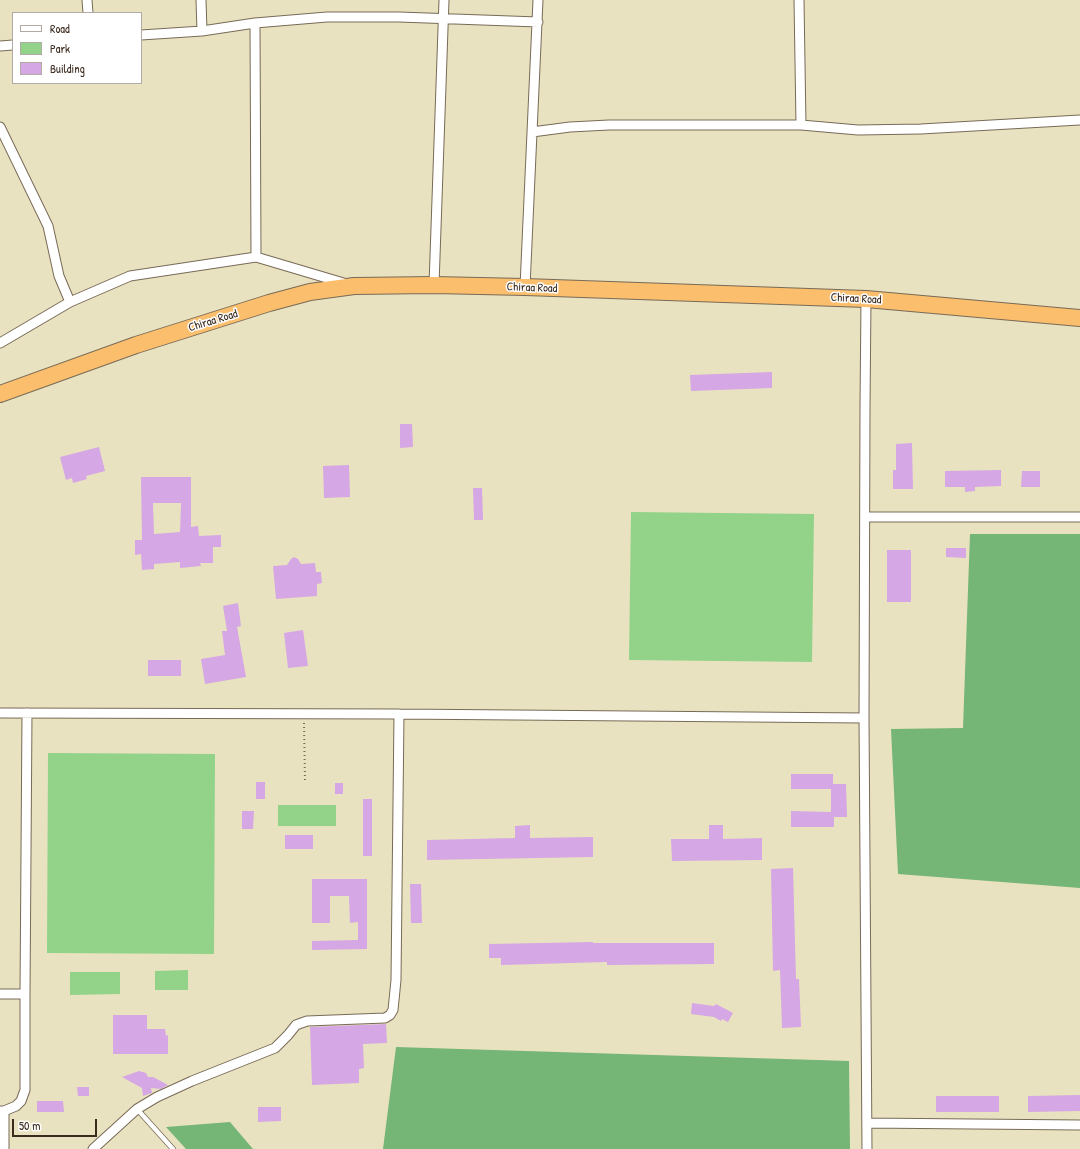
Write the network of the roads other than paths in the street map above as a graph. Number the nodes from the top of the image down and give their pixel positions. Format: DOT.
graph roads {
  1 [pos="87,0"];
  2 [pos="201,0"];
  3 [pos="444,0"];
  4 [pos="538,0"];
  5 [pos="799,0"];
  6 [pos="88,12"];
  7 [pos="444,18"];
  8 [pos="538,22"];
  9 [pos="255,23"];
  10 [pos="202,31"];
  11 [pos="142,35"];
  12 [pos="12,45"];
  13 [pos="0,46"];
  14 [pos="1080,120"];
  15 [pos="800,125"];
  16 [pos="0,128"];
  17 [pos="532,132"];
  18 [pos="256,257"];
  19 [pos="434,285"];
  20 [pos="354,286"];
  21 [pos="525,287"];
  22 [pos="866,300"];
  23 [pos="70,302"];
  24 [pos="1080,318"];
  25 [pos="0,344"];
  26 [pos="0,394"];
  27 [pos="865,517"];
  28 [pos="1080,517"];
  29 [pos="0,713"];
  30 [pos="27,713"];
  31 [pos="400,714"];
  32 [pos="864,718"];
  33 [pos="0,994"];
  34 [pos="25,994"];
  35 [pos="137,1109"];
  36 [pos="2,1111"];
  37 [pos="867,1123"];
  38 [pos="1080,1125"];
  39 [pos="4,1149"];
  40 [pos="93,1149"];
  41 [pos="173,1149"];
  42 [pos="867,1149"];
  1 -- 6 [label="street"];
  2 -- 10 [label="street"];
  3 -- 7 [label="street"];
  4 -- 8 [label="street"];
  5 -- 15 [label="street"];
  7 -- 8 [label="street"];
  7 -- 9 [label="street"];
  7 -- 19 [label="street"];
  8 -- 17 [label="street"];
  9 -- 10 [label="street"];
  9 -- 18 [label="street"];
  10 -- 11 [label="street"];
  12 -- 13 [label="street"];
  14 -- 15 [label="street"];
  15 -- 17 [label="street"];
  16 -- 23 [label="street"];
  17 -- 21 [label="street"];
  18 -- 20 [label="street"];
  18 -- 23 [label="street"];
  19 -- 20 [label="highway, Chiraa Road"];
  19 -- 21 [label="highway, Chiraa Road"];
  20 -- 26 [label="highway, Chiraa Road"];
  21 -- 22 [label="highway, Chiraa Road"];
  22 -- 24 [label="highway, Chiraa Road"];
  22 -- 27 [label="street"];
  23 -- 25 [label="street"];
  27 -- 28 [label="street"];
  27 -- 32 [label="street"];
  29 -- 30 [label="street"];
  30 -- 31 [label="street"];
  30 -- 34 [label="street"];
  31 -- 32 [label="street"];
  31 -- 35 [label="street"];
  32 -- 37 [label="street"];
  33 -- 34 [label="street"];
  34 -- 36 [label="street"];
  35 -- 40 [label="street"];
  35 -- 41 [label="lane"];
  36 -- 39 [label="street"];
  37 -- 38 [label="street"];
  37 -- 42 [label="street"];
}
